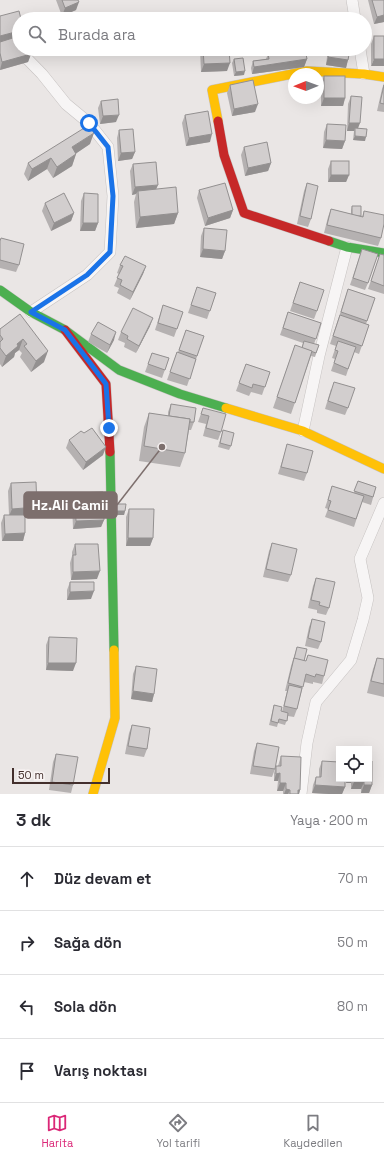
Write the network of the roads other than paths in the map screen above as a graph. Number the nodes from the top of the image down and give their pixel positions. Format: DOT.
graph roads {
  1 [pos="352,0"];
  2 [pos="354,12"];
  3 [pos="0,31"];
  4 [pos="12,43"];
  5 [pos="24,56"];
  6 [pos="361,56"];
  7 [pos="364,74"];
  8 [pos="384,77"];
  9 [pos="348,247"];
  10 [pos="384,253"];
  11 [pos="0,290"];
  12 [pos="31,312"];
  13 [pos="65,330"];
  14 [pos="303,431"];
  15 [pos="384,469"];
  16 [pos="384,503"];
  17 [pos="93,794"];
  18 [pos="301,794"];
  1 -- 2 [label="street"];
  3 -- 4 [label="street"];
  5 -- 12 [label="street"];
  6 -- 7 [label="street"];
  7 -- 8 [label="street"];
  7 -- 9 [label="street"];
  9 -- 10 [label="street"];
  9 -- 14 [label="street"];
  11 -- 12 [label="street"];
  12 -- 13 [label="street"];
  13 -- 14 [label="street"];
  13 -- 17 [label="street"];
  14 -- 15 [label="street"];
  16 -- 18 [label="street"];
}
